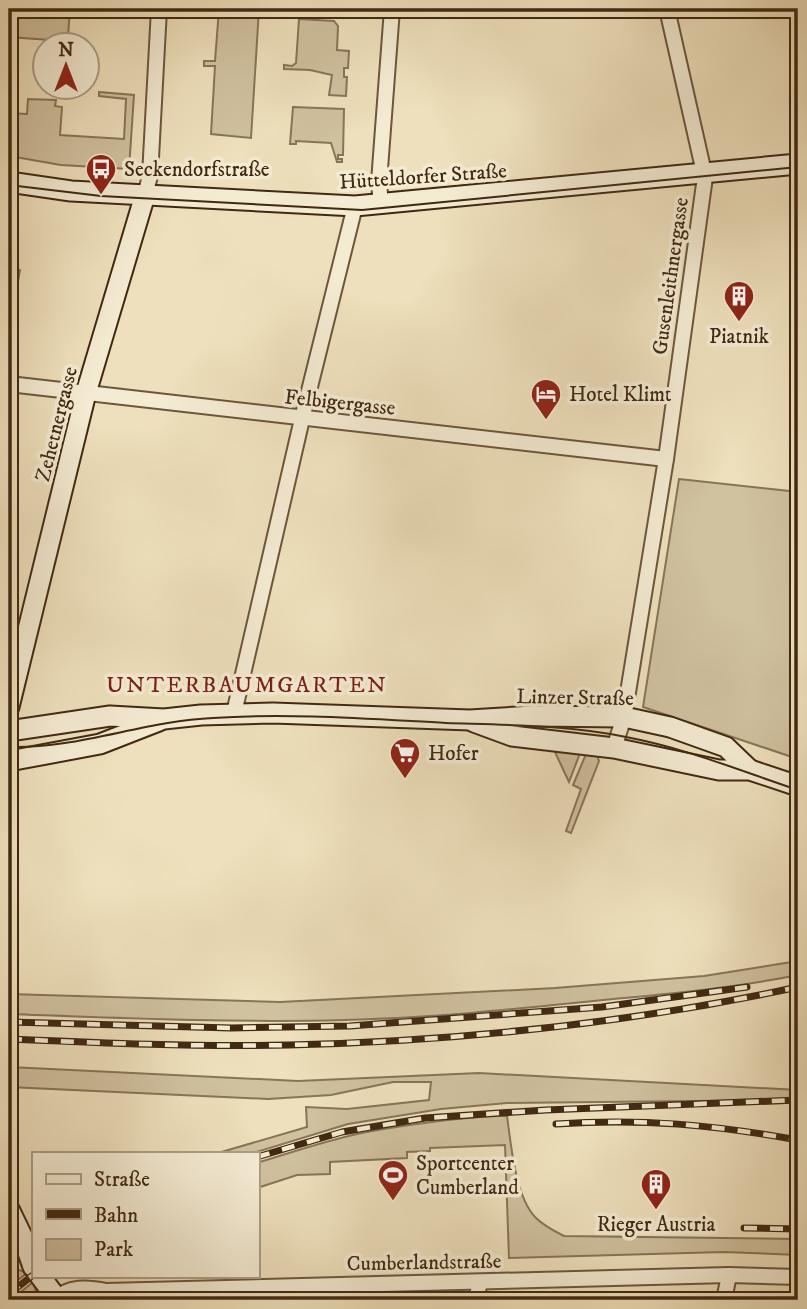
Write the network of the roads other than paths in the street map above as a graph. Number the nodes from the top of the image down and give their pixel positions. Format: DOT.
graph roads {
  1 [pos="159,9"];
  2 [pos="392,9"];
  3 [pos="667,9"];
  4 [pos="798,164"];
  5 [pos="705,174"];
  6 [pos="9,182"];
  7 [pos="145,195"];
  8 [pos="355,206"];
  9 [pos="381,206"];
  10 [pos="9,384"];
  11 [pos="86,393"];
  12 [pos="302,419"];
  13 [pos="666,459"];
  14 [pos="9,707"];
  15 [pos="234,713"];
  16 [pos="624,717"];
  17 [pos="164,719"];
  18 [pos="470,720"];
  19 [pos="9,731"];
  20 [pos="614,748"];
  21 [pos="9,761"];
  22 [pos="750,770"];
  23 [pos="798,786"];
  24 [pos="9,1209"];
  25 [pos="23,1255"];
  26 [pos="729,1275"];
  27 [pos="41,1278"];
  28 [pos="798,1278"];
  29 [pos="480,1282"];
  30 [pos="106,1291"];
  31 [pos="56,1299"];
  32 [pos="88,1300"];
  33 [pos="476,1300"];
  34 [pos="724,1300"];
  1 -- 7 [label="street"];
  2 -- 9 [label="street"];
  3 -- 5 [label="street, Gusenleithnergasse"];
  4 -- 5 [label="main road, Hütteldorfer Straße"];
  5 -- 9 [label="main road, Hütteldorfer Straße"];
  5 -- 13 [label="street, Gusenleithnergasse"];
  6 -- 7 [label="main road, Hütteldorfer Straße"];
  7 -- 8 [label="main road, Hütteldorfer Straße"];
  7 -- 11 [label="main road, Zehetnergasse"];
  8 -- 9 [label="main road, Hütteldorfer Straße"];
  8 -- 12 [label="street"];
  10 -- 11 [label="street, Felbigergasse"];
  11 -- 12 [label="street, Felbigergasse"];
  11 -- 14 [label="main road, Zehetnergasse"];
  12 -- 13 [label="street, Felbigergasse"];
  12 -- 15 [label="street"];
  13 -- 16 [label="street, Gusenleithnergasse"];
  15 -- 17 [label="main road, Linzer Straße"];
  15 -- 18 [label="main road, Linzer Straße"];
  16 -- 18 [label="main road, Linzer Straße"];
  16 -- 20 [label="street, Gusenleithnergasse"];
  16 -- 22 [label="main road, Linzer Straße"];
  17 -- 19 [label="main road, Linzer Straße"];
  17 -- 21 [label="main road, Linzer Straße"];
  18 -- 20 [label="main road, Linzer Straße"];
  20 -- 22 [label="main road, Linzer Straße"];
  22 -- 23 [label="main road, Linzer Straße"];
  24 -- 25 [label="main road"];
  26 -- 28 [label="street, Cumberlandstraße"];
  26 -- 29 [label="street, Cumberlandstraße"];
  26 -- 34 [label="street"];
  27 -- 31 [label="main road"];
  29 -- 30 [label="street, Cumberlandstraße"];
  29 -- 33 [label="street"];
  30 -- 31 [label="street, Cumberlandstraße"];
  30 -- 32 [label="street"];
}
